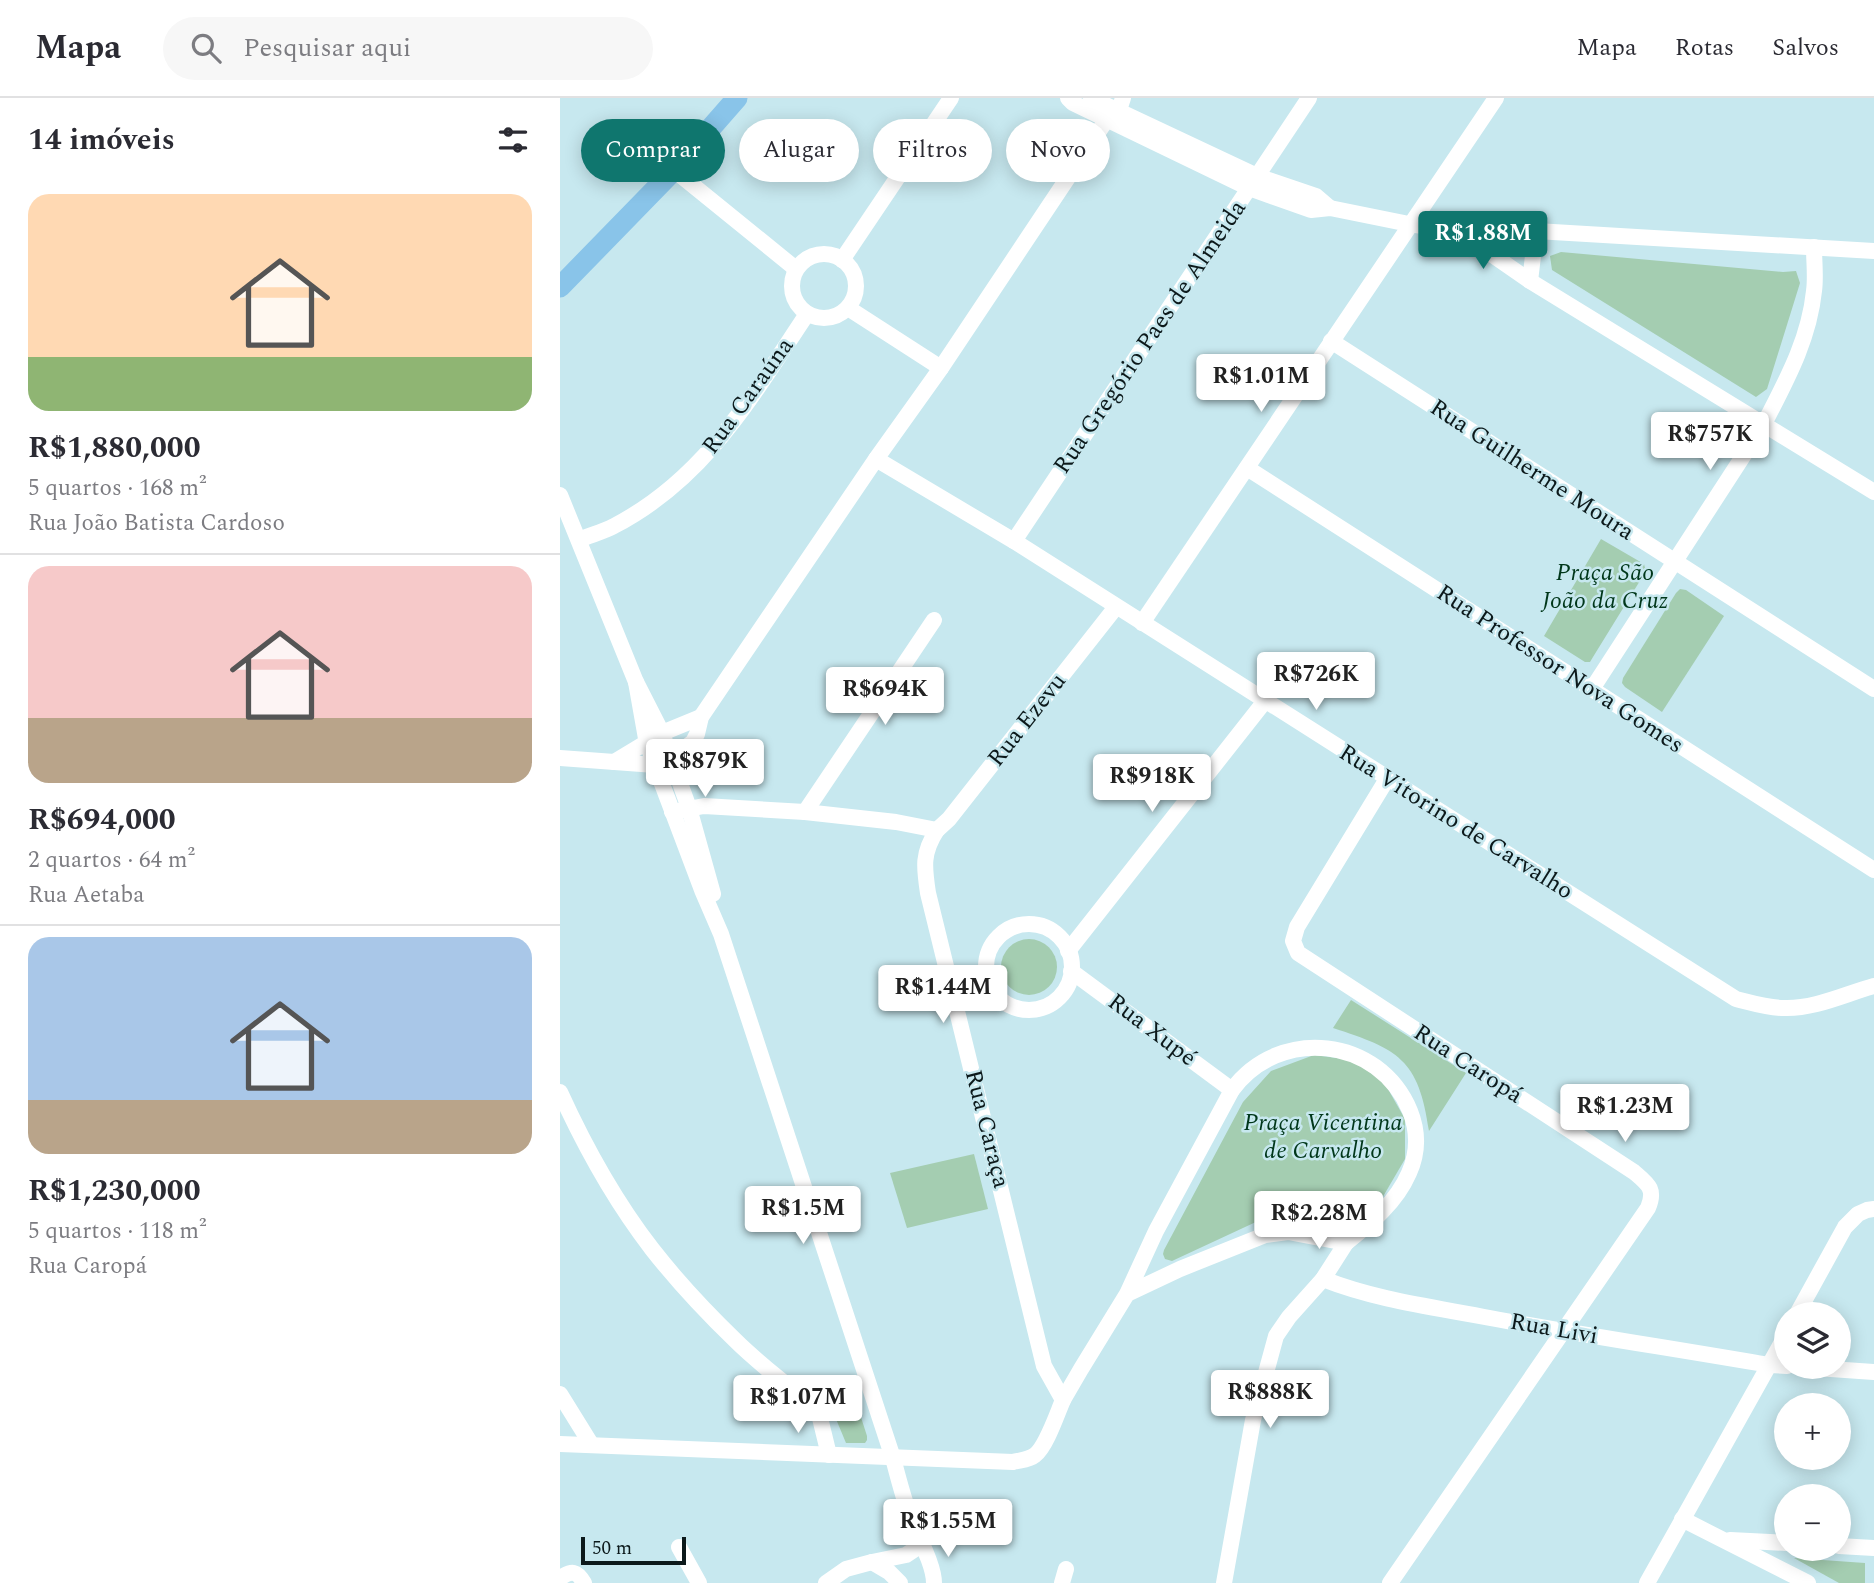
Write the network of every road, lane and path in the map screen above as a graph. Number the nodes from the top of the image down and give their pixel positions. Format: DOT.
graph roads {
  1 [pos="737,98"];
  2 [pos="951,98"];
  3 [pos="1068,98"];
  4 [pos="1091,98"];
  5 [pos="1309,98"];
  6 [pos="1496,98"];
  7 [pos="1114,106"];
  8 [pos="719,119"];
  9 [pos="662,182"];
  10 [pos="689,182"];
  11 [pos="1253,182"];
  12 [pos="1409,224"];
  13 [pos="1457,231"];
  14 [pos="1536,232"];
  15 [pos="1814,247"];
  16 [pos="1874,251"];
  17 [pos="842,260"];
  18 [pos="796,269"];
  19 [pos="1530,281"];
  20 [pos="560,287"];
  21 [pos="848,308"];
  22 [pos="807,314"];
  23 [pos="1331,341"];
  24 [pos="941,368"];
  25 [pos="1764,424"];
  26 [pos="876,459"];
  27 [pos="1247,468"];
  28 [pos="1874,492"];
  29 [pos="560,495"];
  30 [pos="579,540"];
  31 [pos="1014,541"];
  32 [pos="1674,562"];
  33 [pos="1116,607"];
  34 [pos="934,620"];
  35 [pos="1142,623"];
  36 [pos="636,682"];
  37 [pos="1592,689"];
  38 [pos="1874,689"];
  39 [pos="1265,701"];
  40 [pos="701,717"];
  41 [pos="662,733"];
  42 [pos="646,744"];
  43 [pos="560,758"];
  44 [pos="614,762"];
  45 [pos="663,762"];
  46 [pos="1387,779"];
  47 [pos="689,808"];
  48 [pos="672,812"];
  49 [pos="805,812"];
  50 [pos="937,830"];
  51 [pos="1874,870"];
  52 [pos="721,934"];
  53 [pos="1068,951"];
  54 [pos="1071,971"];
  55 [pos="950,976"];
  56 [pos="987,978"];
  57 [pos="1874,986"];
  58 [pos="1232,1090"];
  59 [pos="560,1092"];
  60 [pos="1874,1209"];
  61 [pos="1346,1243"];
  62 [pos="1323,1279"];
  63 [pos="1127,1294"];
  64 [pos="1804,1302"];
  65 [pos="1564,1331"];
  66 [pos="1774,1355"];
  67 [pos="1769,1364"];
  68 [pos="1774,1365"];
  69 [pos="1851,1370"];
  70 [pos="1874,1372"];
  71 [pos="560,1394"];
  72 [pos="1063,1400"];
  73 [pos="560,1444"];
  74 [pos="591,1444"];
  75 [pos="829,1455"];
  76 [pos="893,1458"];
  77 [pos="1682,1519"];
  78 [pos="1723,1540"];
  79 [pos="1774,1542"];
  80 [pos="921,1545"];
  81 [pos="679,1546"];
  82 [pos="1851,1547"];
  83 [pos="1874,1548"];
  84 [pos="872,1562"];
  85 [pos="560,1578"];
  86 [pos="584,1583"];
  87 [pos="699,1583"];
  88 [pos="826,1583"];
  89 [pos="900,1583"];
  90 [pos="934,1583"];
  91 [pos="1224,1583"];
  92 [pos="1390,1583"];
  93 [pos="1647,1583"];
  94 [pos="1808,1583"];
  1 -- 8 [label="main road"];
  2 -- 17 [label="street"];
  3 -- 7 [label="street"];
  4 -- 7 [label="street"];
  5 -- 11 [label="street, Rua Gregório Paes de Almeida"];
  6 -- 12 [label="street"];
  7 -- 11 [label="street"];
  7 -- 24 [label="street"];
  9 -- 20 [label="main road"];
  10 -- 18 [label="street"];
  11 -- 12 [label="street"];
  11 -- 31 [label="street, Rua Gregório Paes de Almeida"];
  12 -- 13 [label="street"];
  12 -- 23 [label="street"];
  13 -- 14 [label="street"];
  13 -- 19 [label="street"];
  14 -- 15 [label="street"];
  14 -- 19 [label="street"];
  15 -- 16 [label="street"];
  15 -- 25 [label="street"];
  17 -- 18 [label="street"];
  17 -- 21 [label="street"];
  18 -- 22 [label="street"];
  19 -- 25 [label="street"];
  21 -- 22 [label="street"];
  21 -- 24 [label="street"];
  22 -- 30 [label="street, Rua Caraúna"];
  23 -- 27 [label="street"];
  23 -- 32 [label="street, Rua Guilherme Moura"];
  24 -- 26 [label="street"];
  25 -- 28 [label="street"];
  25 -- 32 [label="street"];
  26 -- 31 [label="street, Rua Vitorino de Carvalho"];
  26 -- 40 [label="street"];
  27 -- 35 [label="street"];
  27 -- 37 [label="street, Rua Professor Nova Gomes"];
  29 -- 30 [label="street"];
  30 -- 36 [label="street"];
  31 -- 33 [label="street, Rua Vitorino de Carvalho"];
  32 -- 37 [label="street"];
  32 -- 38 [label="street, Rua Guilherme Moura"];
  33 -- 35 [label="street, Rua Vitorino de Carvalho"];
  33 -- 50 [label="street, Rua Ezevu"];
  34 -- 49 [label="street"];
  35 -- 39 [label="street, Rua Vitorino de Carvalho"];
  36 -- 41 [label="street"];
  36 -- 42 [label="street"];
  37 -- 51 [label="street, Rua Professor Nova Gomes"];
  39 -- 46 [label="street, Rua Vitorino de Carvalho"];
  39 -- 53 [label="street"];
  40 -- 41 [label="street"];
  40 -- 45 [label="street"];
  41 -- 42 [label="street"];
  41 -- 45 [label="street"];
  42 -- 44 [label="street"];
  42 -- 45 [label="street"];
  43 -- 44 [label="street"];
  44 -- 45 [label="street"];
  45 -- 47 [label="street"];
  45 -- 48 [label="street"];
  46 -- 57 [label="street, Rua Vitorino de Carvalho"];
  46 -- 65 [label="street, Rua Caropá"];
  47 -- 48 [label="street"];
  47 -- 49 [label="street"];
  47 -- 52 [label="street"];
  48 -- 52 [label="street"];
  49 -- 50 [label="street"];
  50 -- 55 [label="street, Rua Caraça"];
  52 -- 76 [label="street"];
  53 -- 54 [label="street"];
  53 -- 56 [label="street"];
  54 -- 56 [label="street"];
  54 -- 58 [label="street, Rua Xupé"];
  55 -- 56 [label="street"];
  55 -- 72 [label="street, Rua Caraça"];
  58 -- 61 [label="street"];
  58 -- 63 [label="street"];
  59 -- 75 [label="street"];
  60 -- 64 [label="street"];
  61 -- 62 [label="street"];
  61 -- 63 [label="street"];
  62 -- 65 [label="street, Rua Livi"];
  62 -- 91 [label="street"];
  63 -- 72 [label="street"];
  65 -- 67 [label="street, Rua Livi"];
  65 -- 92 [label="street, Rua Caropá"];
  66 -- 67 [label="street"];
  67 -- 68 [label="street, Rua Livi"];
  67 -- 77 [label="street"];
  69 -- 70 [label="street"];
  71 -- 74 [label="street"];
  72 -- 76 [label="street"];
  73 -- 74 [label="street"];
  74 -- 75 [label="street"];
  75 -- 76 [label="street"];
  76 -- 80 [label="street"];
  77 -- 78 [label="street"];
  77 -- 93 [label="street"];
  78 -- 79 [label="street"];
  78 -- 94 [label="street"];
  80 -- 84 [label="street"];
  80 -- 90 [label="street"];
  81 -- 87 [label="street"];
  82 -- 83 [label="street"];
  84 -- 88 [label="street"];
  84 -- 89 [label="street"];
  85 -- 86 [label="street"];
}
